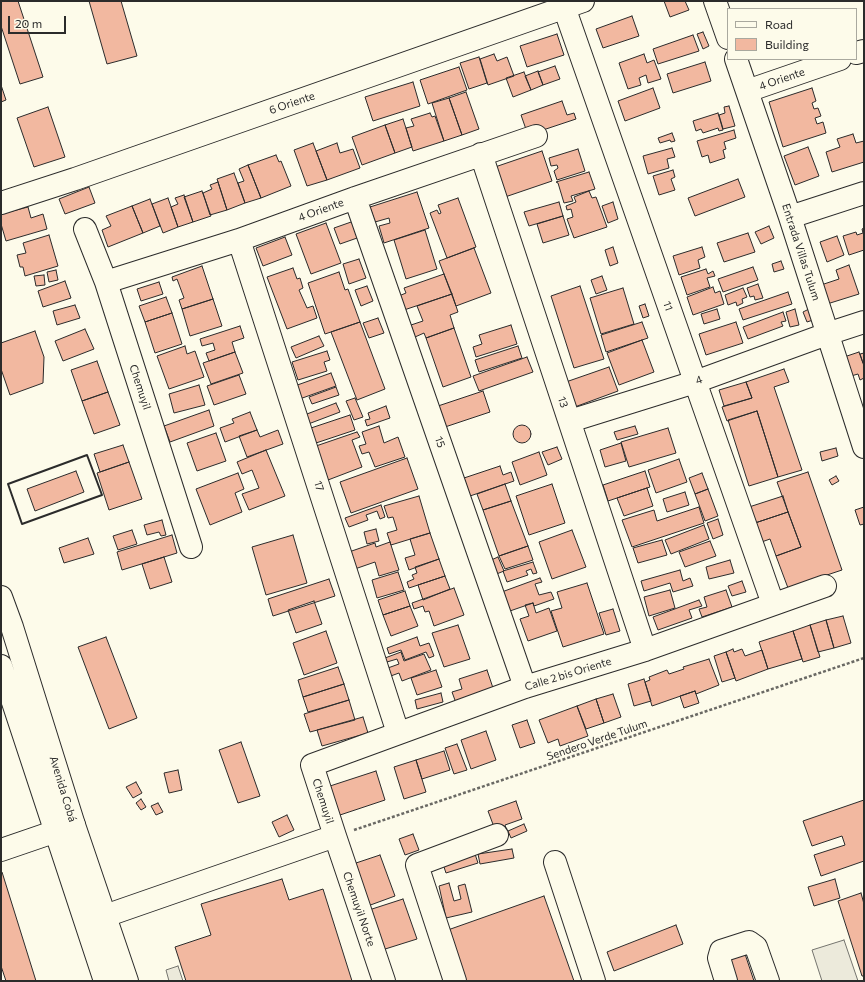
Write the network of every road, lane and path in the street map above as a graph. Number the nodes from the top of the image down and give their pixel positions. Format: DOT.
graph roads {
  1 [pos="715,1"];
  2 [pos="574,4"];
  3 [pos="727,35"];
  4 [pos="736,60"];
  5 [pos="837,60"];
  6 [pos="747,91"];
  7 [pos="536,136"];
  8 [pos="481,154"];
  9 [pos="864,193"];
  10 [pos="355,198"];
  11 [pos="1,203"];
  12 [pos="790,216"];
  13 [pos="85,229"];
  14 [pos="239,240"];
  15 [pos="106,282"];
  16 [pos="864,322"];
  17 [pos="827,334"];
  18 [pos="695,382"];
  19 [pos="570,421"];
  20 [pos="864,447"];
  21 [pos="191,547"];
  22 [pos="825,586"];
  23 [pos="1,597"];
  24 [pos="773,604"];
  25 [pos="645,650"];
  26 [pos="864,658"];
  27 [pos="1,666"];
  28 [pos="525,687"];
  29 [pos="398,733"];
  30 [pos="312,765"];
  31 [pos="65,828"];
  32 [pos="497,835"];
  33 [pos="335,836"];
  34 [pos="1,850"];
  35 [pos="555,862"];
  36 [pos="105,916"];
  37 [pos="105,981"];
  38 [pos="127,981"];
  39 [pos="384,981"];
  40 [pos="455,981"];
  41 [pos="594,981"];
  42 [pos="726,981"];
  43 [pos="768,981"];
  1 -- 3 [label="street"];
  2 -- 11 [label="street, 6 Oriente"];
  2 -- 18 [label="street, 11"];
  4 -- 6 [label="street, Entrada Villas Tulum"];
  5 -- 6 [label="street, 4 Oriente"];
  6 -- 12 [label="street, Entrada Villas Tulum"];
  7 -- 8 [label="street, 4 Oriente"];
  8 -- 10 [label="street, 4 Oriente"];
  8 -- 19 [label="street, 13"];
  9 -- 12 [label="street"];
  10 -- 14 [label="street, 4 Oriente"];
  10 -- 28 [label="street, 15"];
  12 -- 17 [label="street, Entrada Villas Tulum"];
  13 -- 15 [label="street, Chemuyil"];
  14 -- 15 [label="street, 4 Oriente"];
  14 -- 29 [label="street, 17"];
  15 -- 21 [label="street, Chemuyil"];
  16 -- 17 [label="street, 4"];
  17 -- 18 [label="street, 4"];
  17 -- 20 [label="street, Entrada Villas Tulum"];
  18 -- 19 [label="street, 4"];
  18 -- 24 [label="street, 11"];
  19 -- 25 [label="street, 13"];
  22 -- 24 [label="street, Calle 2 bis Oriente"];
  23 -- 31 [label="street, Avenida Cobá"];
  24 -- 25 [label="street, Calle 2 bis Oriente"];
  25 -- 28 [label="street, Calle 2 bis Oriente"];
  26 -- 33 [label="path, Sendero Verde Tulum"];
  27 -- 31 [label="street, Avenida Cobá"];
  28 -- 29 [label="street, Calle 2 bis Oriente"];
  29 -- 30 [label="street, Calle 2 bis Oriente"];
  30 -- 33 [label="street, Chemuyil"];
  31 -- 34 [label="street"];
  31 -- 36 [label="street, Avenida Cobá"];
  31 -- 37 [label="street, Avenida Cobá"];
  32 -- 40 [label="street"];
  33 -- 36 [label="street"];
  33 -- 39 [label="street, Chemuyil Norte"];
  35 -- 41 [label="street"];
  36 -- 38 [label="street, Avenida Cobá"];
  42 -- 43 [label="street"];
}
